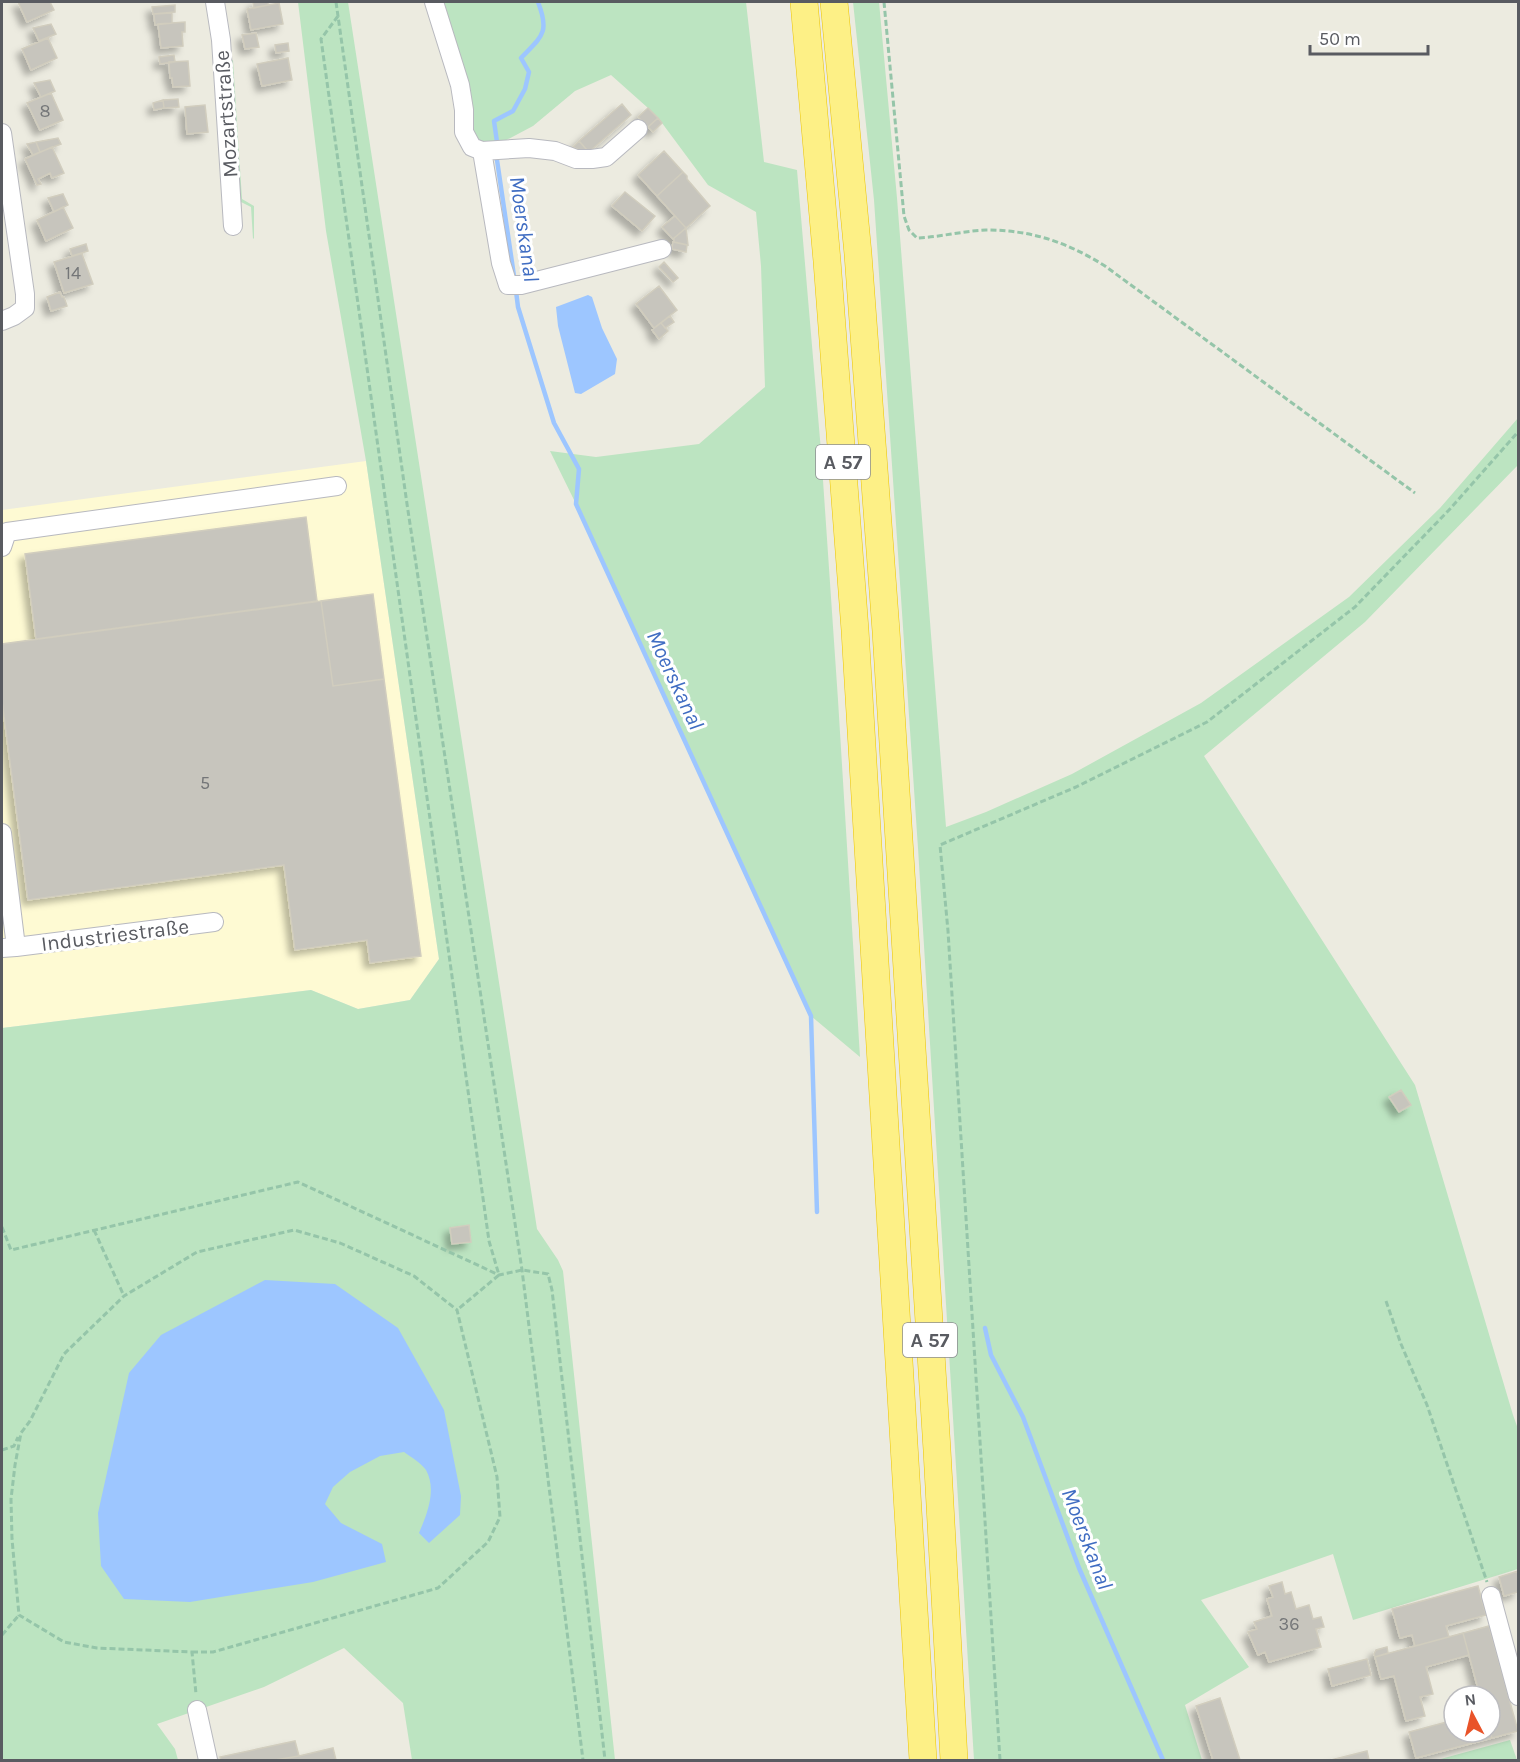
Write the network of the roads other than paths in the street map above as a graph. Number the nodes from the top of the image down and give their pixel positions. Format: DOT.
graph roads {
  1 [pos="215,2"];
  2 [pos="434,2"];
  3 [pos="804,2"];
  4 [pos="834,2"];
  5 [pos="638,129"];
  6 [pos="2,133"];
  7 [pos="482,151"];
  8 [pos="233,226"];
  9 [pos="662,249"];
  10 [pos="2,321"];
  11 [pos="337,486"];
  12 [pos="2,547"];
  13 [pos="2,833"];
  14 [pos="214,922"];
  15 [pos="9,948"];
  16 [pos="1491,1596"];
  17 [pos="1518,1696"];
  18 [pos="197,1710"];
  19 [pos="208,1761"];
  20 [pos="923,1761"];
  21 [pos="954,1761"];
  1 -- 8 [label="street, Mozartstraße"];
  2 -- 7 [label="street"];
  3 -- 20 [label="highway, A 57"];
  4 -- 21 [label="highway, A 57"];
  5 -- 7 [label="street"];
  6 -- 10 [label="street"];
  7 -- 9 [label="street"];
  11 -- 12 [label="street"];
  13 -- 15 [label="street, Industriestraße"];
  14 -- 15 [label="street, Industriestraße"];
  16 -- 17 [label="street"];
  18 -- 19 [label="street"];
}
